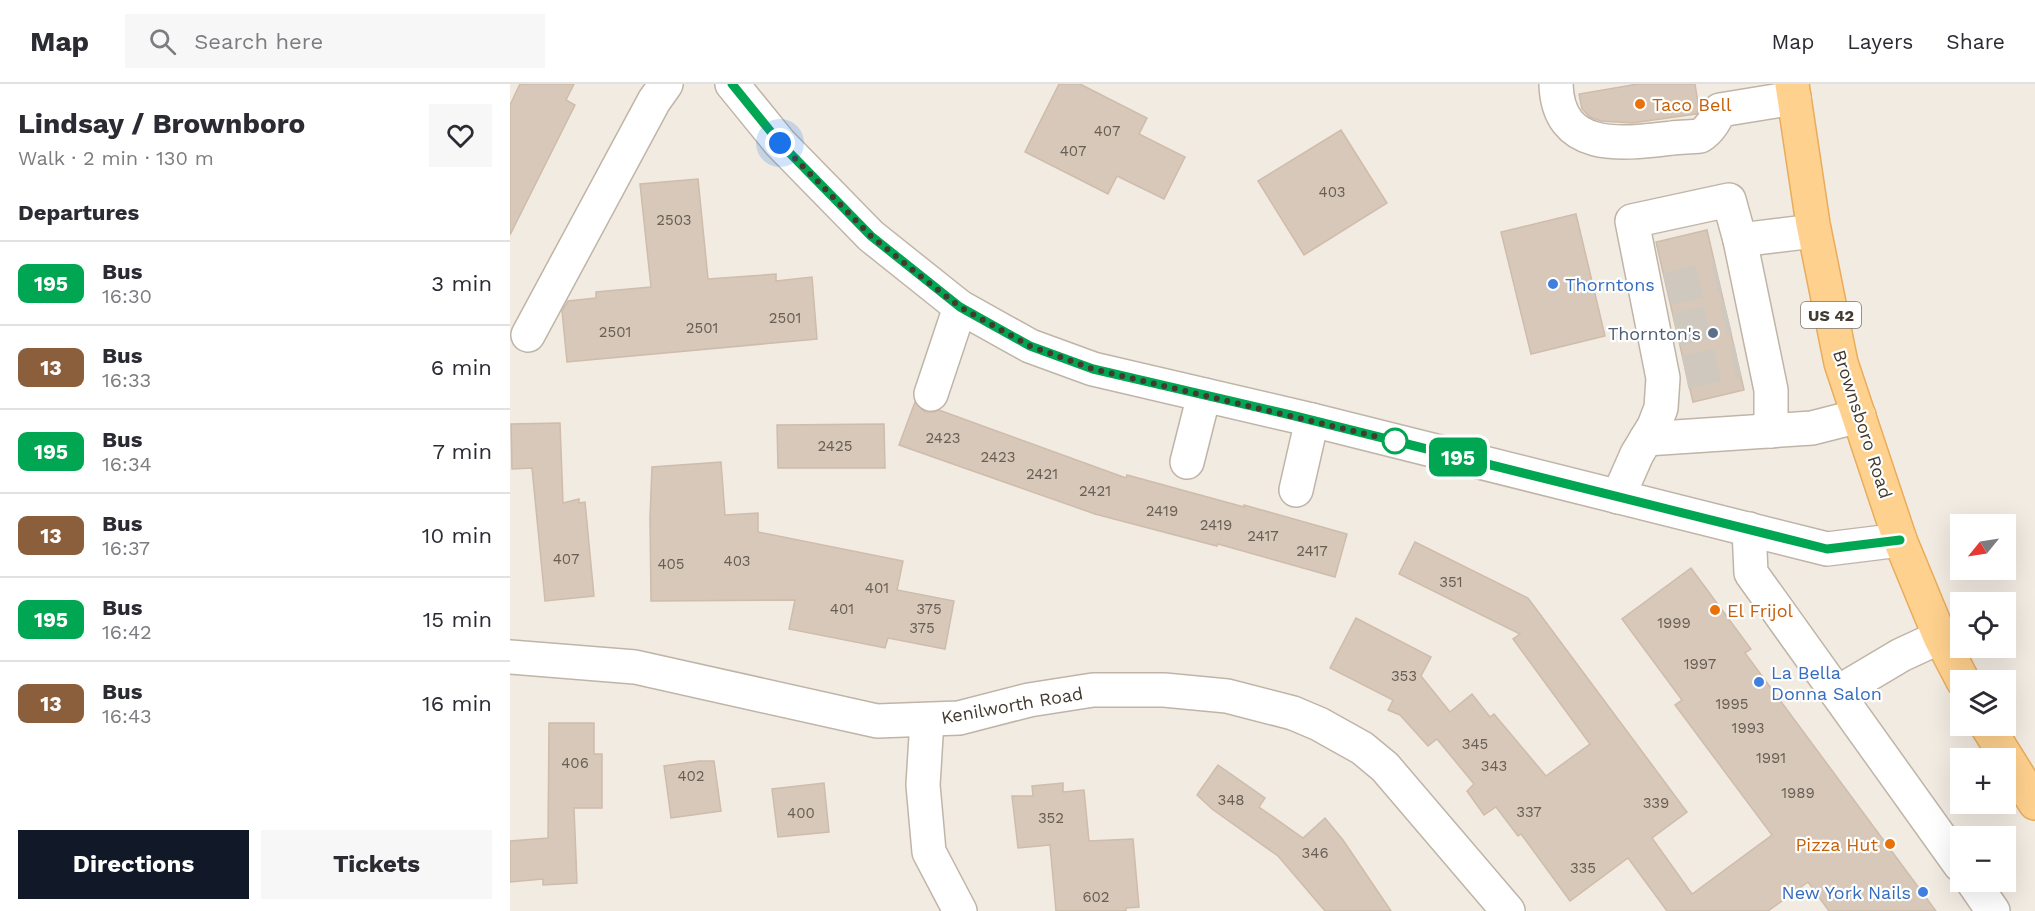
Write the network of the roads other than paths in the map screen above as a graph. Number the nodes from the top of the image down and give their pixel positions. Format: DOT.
graph roads {
  1 [pos="666,84"];
  2 [pos="732,84"];
  3 [pos="1556,84"];
  4 [pos="1793,91"];
  5 [pos="1725,96"];
  6 [pos="1814,231"];
  7 [pos="1735,262"];
  8 [pos="960,307"];
  9 [pos="528,335"];
  10 [pos="931,394"];
  11 [pos="1203,395"];
  12 [pos="1859,416"];
  13 [pos="1312,420"];
  14 [pos="1771,430"];
  15 [pos="1646,439"];
  16 [pos="1187,462"];
  17 [pos="1296,490"];
  18 [pos="1618,497"];
  19 [pos="1749,530"];
  20 [pos="1900,540"];
  21 [pos="1940,637"];
  22 [pos="510,657"];
  23 [pos="1957,670"];
  24 [pos="1837,693"];
  25 [pos="927,720"];
  26 [pos="1993,736"];
  27 [pos="2035,803"];
  28 [pos="1950,851"];
  29 [pos="1979,892"];
  30 [pos="960,911"];
  31 [pos="1508,911"];
  32 [pos="1993,911"];
  1 -- 9 [label="street"];
  2 -- 8 [label="street"];
  3 -- 5 [label="street"];
  4 -- 5 [label="street"];
  4 -- 6 [label="main road, Brownsboro Road / US 42"];
  6 -- 7 [label="street"];
  6 -- 12 [label="main road, Brownsboro Road / US 42"];
  7 -- 14 [label="street"];
  7 -- 15 [label="street"];
  8 -- 10 [label="street"];
  8 -- 11 [label="street"];
  11 -- 13 [label="street"];
  11 -- 16 [label="street"];
  12 -- 14 [label="street"];
  12 -- 20 [label="main road, Brownsboro Road / US 42"];
  13 -- 17 [label="street"];
  13 -- 18 [label="street"];
  14 -- 15 [label="street"];
  15 -- 18 [label="street"];
  18 -- 19 [label="street"];
  19 -- 20 [label="street"];
  19 -- 24 [label="street"];
  20 -- 21 [label="main road, Brownsboro Road / US 42"];
  21 -- 23 [label="main road, Brownsboro Road / US 42"];
  21 -- 24 [label="street"];
  22 -- 25 [label="street, Kenilworth Road"];
  24 -- 28 [label="street"];
  25 -- 30 [label="street"];
  25 -- 31 [label="street, Kenilworth Road"];
  26 -- 27 [label="main road"];
  29 -- 32 [label="street"];
}
